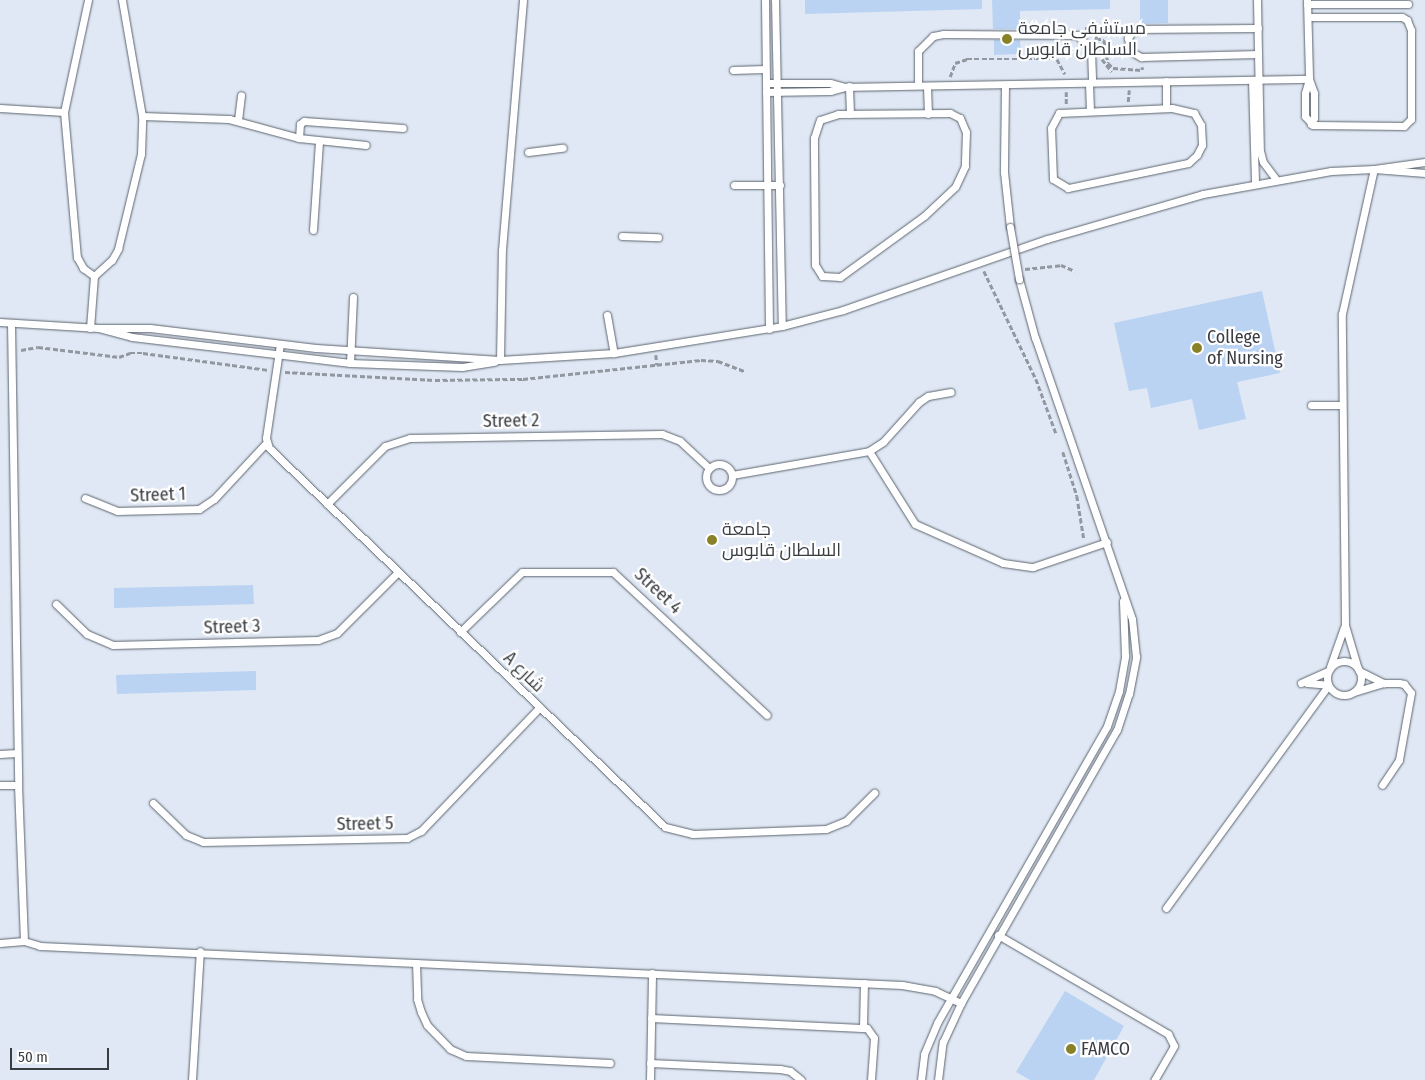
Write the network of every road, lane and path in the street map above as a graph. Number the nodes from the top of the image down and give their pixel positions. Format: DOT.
graph roads {
  1 [pos="88,0"];
  2 [pos="122,0"];
  3 [pos="523,0"];
  4 [pos="765,0"];
  5 [pos="775,0"];
  6 [pos="1257,0"];
  7 [pos="1307,2"];
  8 [pos="1408,4"];
  9 [pos="1308,17"];
  10 [pos="1094,28"];
  11 [pos="1258,28"];
  12 [pos="1134,29"];
  13 [pos="1078,35"];
  14 [pos="1096,38"];
  15 [pos="1098,46"];
  16 [pos="1100,51"];
  17 [pos="1258,54"];
  18 [pos="1141,57"];
  19 [pos="765,69"];
  20 [pos="733,70"];
  21 [pos="1256,80"];
  22 [pos="1309,80"];
  23 [pos="1166,81"];
  24 [pos="1091,82"];
  25 [pos="1129,82"];
  26 [pos="766,83"];
  27 [pos="778,83"];
  28 [pos="1066,83"];
  29 [pos="918,85"];
  30 [pos="950,85"];
  31 [pos="1005,85"];
  32 [pos="847,86"];
  33 [pos="927,86"];
  34 [pos="766,92"];
  35 [pos="778,92"];
  36 [pos="240,95"];
  37 [pos="0,108"];
  38 [pos="1166,108"];
  39 [pos="1128,110"];
  40 [pos="1066,111"];
  41 [pos="1090,111"];
  42 [pos="64,112"];
  43 [pos="850,114"];
  44 [pos="928,114"];
  45 [pos="142,116"];
  46 [pos="238,120"];
  47 [pos="403,128"];
  48 [pos="299,138"];
  49 [pos="319,142"];
  50 [pos="366,145"];
  51 [pos="563,148"];
  52 [pos="528,152"];
  53 [pos="1425,162"];
  54 [pos="1374,169"];
  55 [pos="1425,174"];
  56 [pos="1276,179"];
  57 [pos="1255,183"];
  58 [pos="734,185"];
  59 [pos="767,185"];
  60 [pos="780,185"];
  61 [pos="313,230"];
  62 [pos="622,236"];
  63 [pos="658,237"];
  64 [pos="980,263"];
  65 [pos="1030,268"];
  66 [pos="1075,271"];
  67 [pos="94,276"];
  68 [pos="353,297"];
  69 [pos="607,315"];
  70 [pos="0,322"];
  71 [pos="11,323"];
  72 [pos="782,326"];
  73 [pos="90,328"];
  74 [pos="99,328"];
  75 [pos="770,329"];
  76 [pos="280,344"];
  77 [pos="351,351"];
  78 [pos="614,353"];
  79 [pos="278,356"];
  80 [pos="500,360"];
  81 [pos="350,362"];
  82 [pos="951,392"];
  83 [pos="1311,405"];
  84 [pos="1342,405"];
  85 [pos="1058,440"];
  86 [pos="266,443"];
  87 [pos="1061,448"];
  88 [pos="869,451"];
  89 [pos="709,468"];
  90 [pos="732,475"];
  91 [pos="85,498"];
  92 [pos="327,504"];
  93 [pos="1107,542"];
  94 [pos="1086,549"];
  95 [pos="398,572"];
  96 [pos="1121,584"];
  97 [pos="56,604"];
  98 [pos="1345,624"];
  99 [pos="460,632"];
  100 [pos="1329,670"];
  101 [pos="1359,670"];
  102 [pos="1384,683"];
  103 [pos="1328,686"];
  104 [pos="1354,692"];
  105 [pos="539,708"];
  106 [pos="767,715"];
  107 [pos="17,753"];
  108 [pos="0,754"];
  109 [pos="0,785"];
  110 [pos="18,785"];
  111 [pos="1382,785"];
  112 [pos="874,793"];
  113 [pos="153,803"];
  114 [pos="1166,908"];
  115 [pos="998,935"];
  116 [pos="24,941"];
  117 [pos="0,943"];
  118 [pos="200,951"];
  119 [pos="416,963"];
  120 [pos="652,973"];
  121 [pos="864,983"];
  122 [pos="950,998"];
  123 [pos="961,1003"];
  124 [pos="651,1018"];
  125 [pos="863,1027"];
  126 [pos="610,1063"];
  127 [pos="650,1063"];
  128 [pos="192,1080"];
  129 [pos="650,1080"];
  130 [pos="801,1080"];
  131 [pos="871,1080"];
  132 [pos="921,1080"];
  133 [pos="938,1080"];
  134 [pos="1154,1080"];
  1 -- 42 [label="lane"];
  2 -- 45 [label="lane"];
  3 -- 80 [label="lane"];
  4 -- 19 [label="lane"];
  5 -- 27 [label="lane"];
  6 -- 11 [label="lane"];
  7 -- 8 [label="lane"];
  7 -- 9 [label="lane"];
  9 -- 22 [label="lane"];
  9 -- 22 [label="lane"];
  10 -- 12 [label="path"];
  10 -- 13 [label="path"];
  10 -- 14 [label="path"];
  11 -- 12 [label="lane"];
  11 -- 17 [label="lane"];
  12 -- 18 [label="lane"];
  13 -- 24 [label="lane"];
  13 -- 29 [label="lane"];
  14 -- 15 [label="path"];
  14 -- 18 [label="path"];
  16 -- 25 [label="path"];
  17 -- 18 [label="lane"];
  17 -- 21 [label="lane"];
  19 -- 20 [label="lane"];
  19 -- 26 [label="lane"];
  21 -- 22 [label="lane"];
  21 -- 23 [label="lane"];
  21 -- 56 [label="lane"];
  21 -- 57 [label="lane"];
  23 -- 25 [label="lane"];
  23 -- 38 [label="lane"];
  24 -- 25 [label="lane"];
  24 -- 28 [label="lane"];
  24 -- 41 [label="lane"];
  25 -- 39 [label="path"];
  26 -- 27 [label="lane"];
  26 -- 34 [label="lane"];
  27 -- 32 [label="lane"];
  27 -- 35 [label="lane"];
  28 -- 30 [label="path"];
  28 -- 31 [label="lane"];
  28 -- 40 [label="path"];
  29 -- 32 [label="lane"];
  29 -- 33 [label="lane"];
  30 -- 31 [label="lane"];
  30 -- 33 [label="lane"];
  31 -- 93 [label="lane, bridge"];
  32 -- 35 [label="lane"];
  32 -- 43 [label="lane"];
  33 -- 44 [label="lane"];
  34 -- 35 [label="lane"];
  34 -- 59 [label="lane"];
  35 -- 60 [label="lane"];
  36 -- 46 [label="lane"];
  37 -- 42 [label="lane"];
  38 -- 39 [label="lane"];
  38 -- 40 [label="lane"];
  39 -- 41 [label="lane"];
  40 -- 41 [label="lane"];
  42 -- 67 [label="lane"];
  43 -- 44 [label="lane"];
  43 -- 44 [label="lane"];
  45 -- 46 [label="lane"];
  45 -- 67 [label="lane"];
  46 -- 48 [label="lane"];
  47 -- 48 [label="lane"];
  48 -- 49 [label="lane"];
  49 -- 50 [label="lane"];
  49 -- 61 [label="lane"];
  51 -- 52 [label="lane"];
  53 -- 54 [label="lane"];
  54 -- 55 [label="lane"];
  54 -- 56 [label="lane"];
  54 -- 84 [label="lane"];
  56 -- 57 [label="lane"];
  57 -- 64 [label="lane"];
  58 -- 59 [label="lane"];
  59 -- 60 [label="lane"];
  59 -- 75 [label="lane"];
  60 -- 72 [label="lane"];
  62 -- 63 [label="lane"];
  64 -- 72 [label="lane"];
  64 -- 85 [label="path"];
  65 -- 66 [label="path"];
  67 -- 73 [label="lane"];
  68 -- 77 [label="lane"];
  69 -- 78 [label="lane"];
  70 -- 71 [label="lane"];
  71 -- 73 [label="lane"];
  71 -- 107 [label="lane"];
  72 -- 75 [label="lane"];
  73 -- 74 [label="lane"];
  74 -- 76 [label="lane"];
  74 -- 79 [label="lane"];
  75 -- 78 [label="lane"];
  76 -- 77 [label="lane"];
  76 -- 79 [label="lane"];
  77 -- 80 [label="lane"];
  77 -- 81 [label="lane"];
  78 -- 80 [label="lane"];
  79 -- 81 [label="lane"];
  79 -- 86 [label="lane"];
  80 -- 81 [label="lane"];
  82 -- 88 [label="lane"];
  83 -- 84 [label="lane"];
  84 -- 98 [label="lane"];
  86 -- 91 [label="lane, Street 1"];
  86 -- 92 [label="lane, A شارع"];
  87 -- 94 [label="path"];
  88 -- 90 [label="lane"];
  88 -- 94 [label="lane"];
  89 -- 90 [label="lane"];
  89 -- 90 [label="lane"];
  89 -- 92 [label="lane, Street 2"];
  92 -- 95 [label="lane, A شارع"];
  93 -- 94 [label="lane"];
  93 -- 96 [label="lane"];
  95 -- 97 [label="lane, Street 3"];
  95 -- 99 [label="lane, A شارع"];
  96 -- 115 [label="lane"];
  96 -- 122 [label="lane"];
  98 -- 100 [label="lane"];
  98 -- 101 [label="lane"];
  99 -- 105 [label="lane, A شارع"];
  99 -- 106 [label="lane, Street 4"];
  100 -- 101 [label="lane"];
  100 -- 103 [label="lane"];
  100 -- 103 [label="lane"];
  101 -- 102 [label="lane"];
  101 -- 104 [label="lane"];
  102 -- 104 [label="lane"];
  102 -- 111 [label="lane"];
  103 -- 104 [label="lane"];
  103 -- 114 [label="lane"];
  105 -- 112 [label="lane, A شارع"];
  105 -- 113 [label="lane, Street 5"];
  107 -- 108 [label="lane"];
  107 -- 110 [label="lane"];
  109 -- 110 [label="lane"];
  110 -- 116 [label="lane"];
  115 -- 123 [label="lane"];
  115 -- 134 [label="lane"];
  116 -- 117 [label="lane"];
  116 -- 118 [label="lane"];
  118 -- 119 [label="lane"];
  118 -- 128 [label="lane"];
  119 -- 120 [label="lane"];
  119 -- 126 [label="lane"];
  120 -- 121 [label="lane"];
  120 -- 124 [label="lane"];
  121 -- 122 [label="lane"];
  121 -- 125 [label="lane"];
  122 -- 123 [label="lane"];
  122 -- 132 [label="lane"];
  123 -- 133 [label="lane"];
  124 -- 125 [label="lane"];
  124 -- 127 [label="lane"];
  125 -- 131 [label="lane"];
  127 -- 129 [label="lane"];
  127 -- 130 [label="lane"];
}
